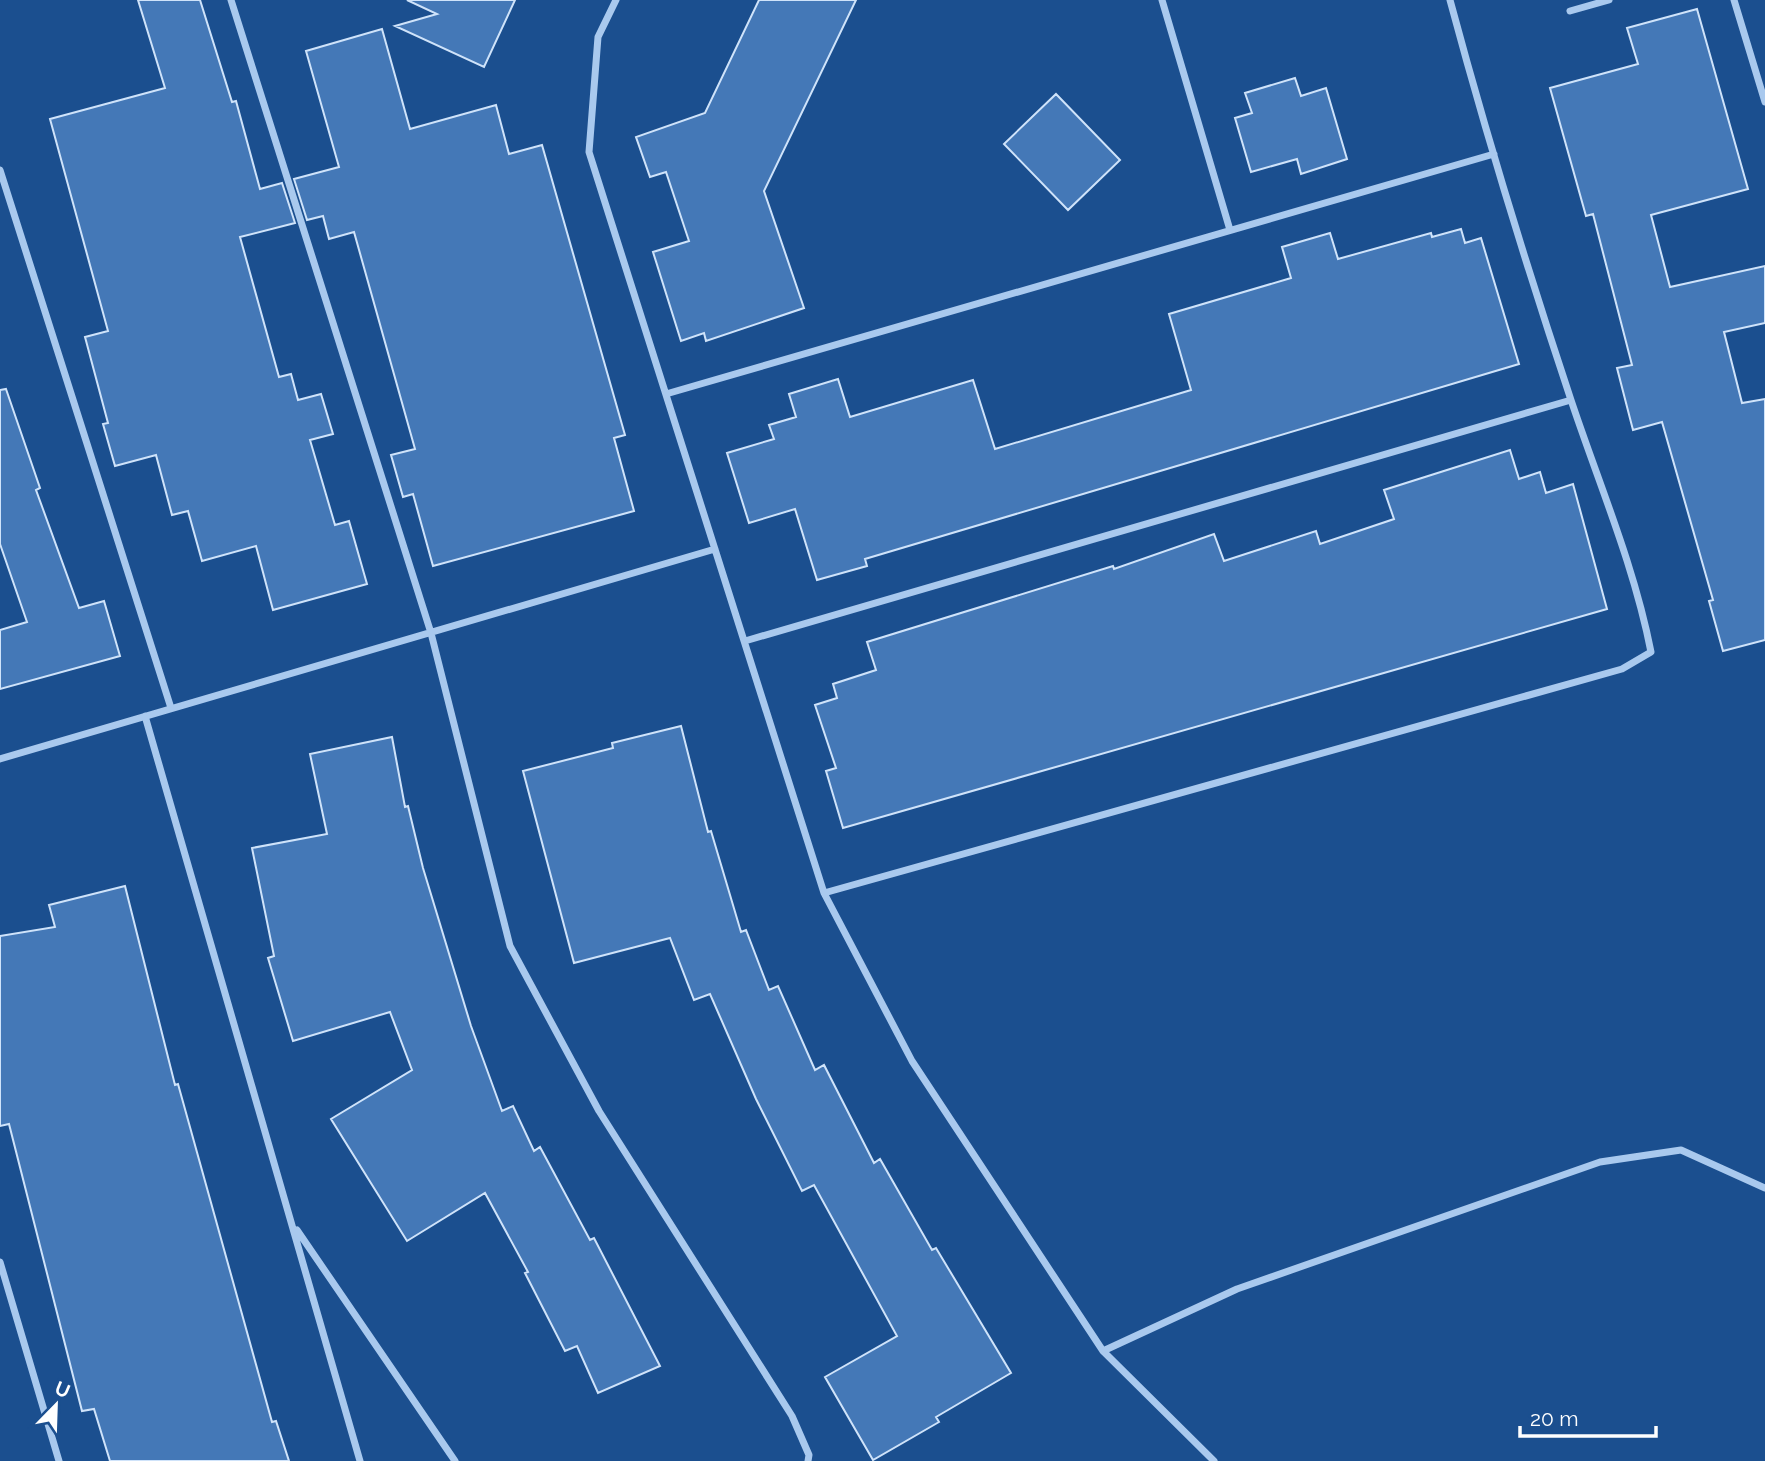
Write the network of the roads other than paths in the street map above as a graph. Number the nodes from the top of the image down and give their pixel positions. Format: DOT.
graph roads {
  1 [pos="232,0"];
  2 [pos="616,0"];
  3 [pos="1162,0"];
  4 [pos="1450,0"];
  5 [pos="1609,0"];
  6 [pos="1734,0"];
  7 [pos="1570,11"];
  8 [pos="1765,102"];
  9 [pos="1494,155"];
  10 [pos="0,170"];
  11 [pos="1230,230"];
  12 [pos="666,394"];
  13 [pos="1571,400"];
  14 [pos="715,550"];
  15 [pos="431,633"];
  16 [pos="745,641"];
  17 [pos="171,708"];
  18 [pos="145,716"];
  19 [pos="0,759"];
  20 [pos="824,893"];
  21 [pos="1765,1188"];
  22 [pos="293,1224"];
  23 [pos="0,1262"];
  24 [pos="1103,1351"];
  25 [pos="60,1461"];
  26 [pos="360,1461"];
  27 [pos="455,1461"];
  28 [pos="808,1461"];
  29 [pos="1214,1461"];
  1 -- 15 [label="street"];
  2 -- 12 [label="street"];
  3 -- 11 [label="street"];
  4 -- 9 [label="street"];
  5 -- 7 [label="street"];
  6 -- 8 [label="street"];
  9 -- 11 [label="street"];
  9 -- 13 [label="street"];
  10 -- 17 [label="street"];
  11 -- 12 [label="street"];
  12 -- 14 [label="street"];
  13 -- 16 [label="street"];
  13 -- 20 [label="street"];
  14 -- 15 [label="street"];
  14 -- 16 [label="street"];
  15 -- 17 [label="street"];
  15 -- 28 [label="street"];
  16 -- 20 [label="street"];
  17 -- 18 [label="street"];
  18 -- 19 [label="street"];
  18 -- 22 [label="street"];
  20 -- 24 [label="street"];
  21 -- 24 [label="street"];
  22 -- 26 [label="street"];
  22 -- 27 [label="street"];
  23 -- 25 [label="street"];
  24 -- 29 [label="street"];
}
